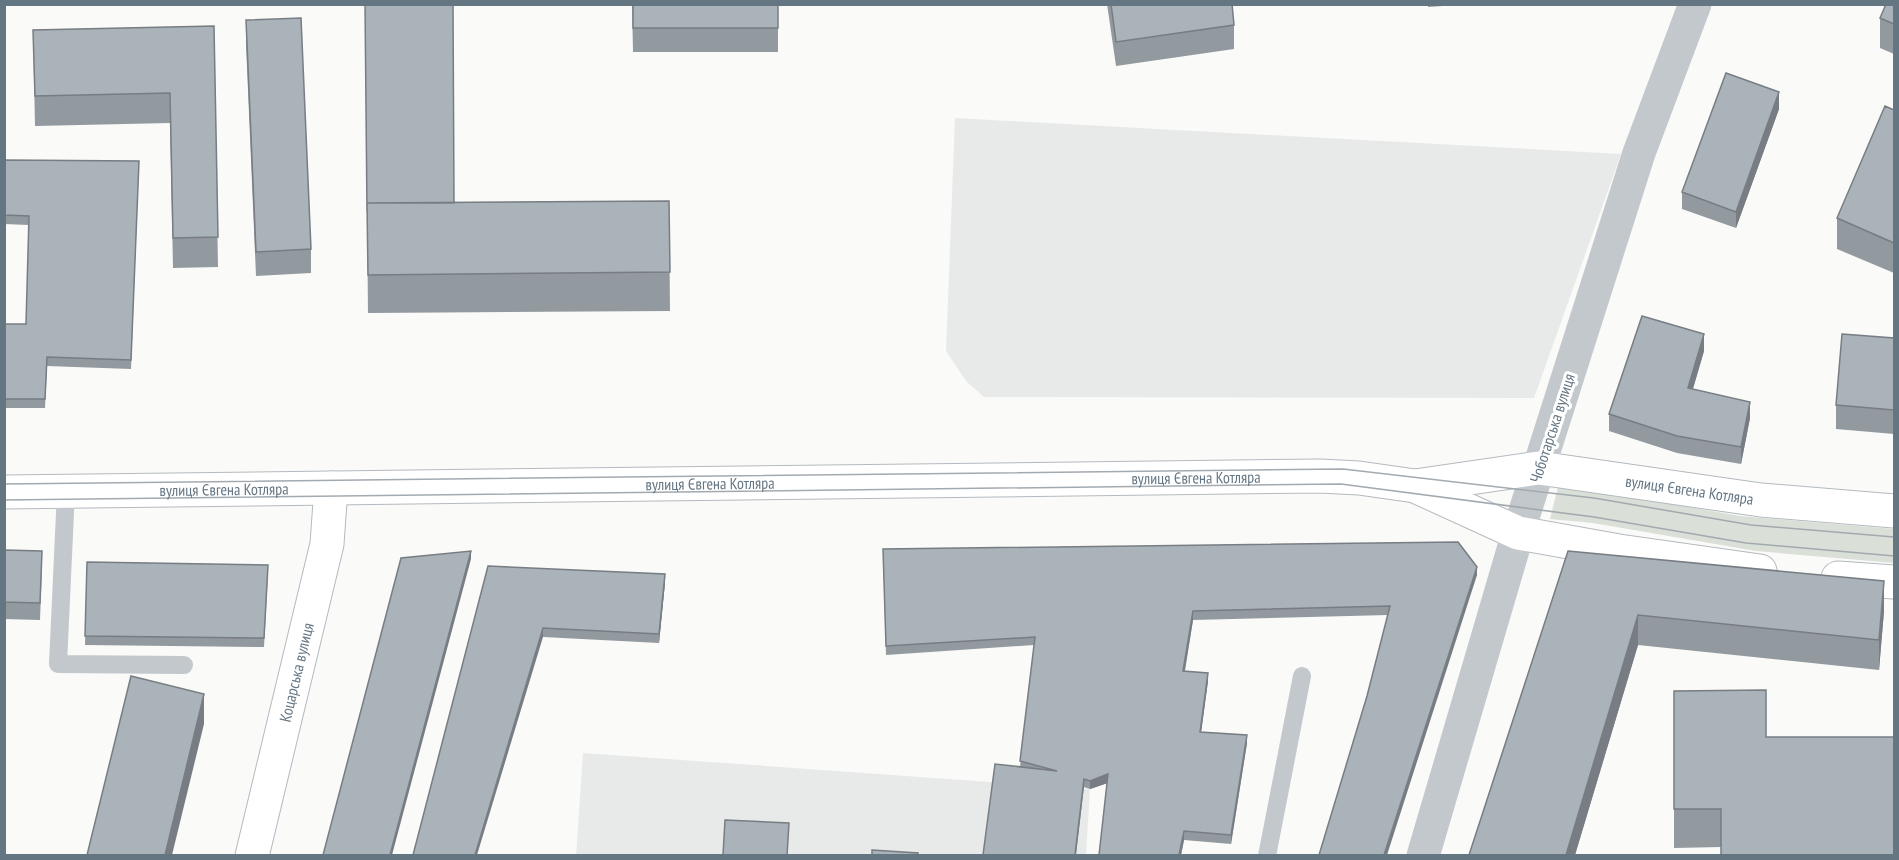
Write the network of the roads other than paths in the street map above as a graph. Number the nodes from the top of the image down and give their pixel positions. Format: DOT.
graph roads {
  1 [pos="1695,4"];
  2 [pos="1539,468"];
  3 [pos="1415,486"];
  4 [pos="331,488"];
  5 [pos="66,491"];
  6 [pos="4,492"];
  7 [pos="1894,511"];
  8 [pos="1518,533"];
  9 [pos="1894,582"];
  10 [pos="184,665"];
  11 [pos="1302,676"];
  12 [pos="252,855"];
  13 [pos="1267,855"];
  14 [pos="1423,855"];
  1 -- 2 [label="street, Чоботарська вулиця"];
  2 -- 3 [label="main road, вулиця Євгена Котляра"];
  2 -- 7 [label="main road, вулиця Євгена Котляра"];
  2 -- 8 [label="street, Чоботарська вулиця"];
  3 -- 4 [label="main road, вулиця Євгена Котляра"];
  3 -- 8 [label="main road, вулиця Євгена Котляра"];
  4 -- 5 [label="main road, вулиця Євгена Котляра"];
  4 -- 12 [label="main road, Коцарська вулиця"];
  5 -- 6 [label="main road, вулиця Євгена Котляра"];
  5 -- 10 [label="lane"];
  8 -- 9 [label="main road, вулиця Євгена Котляра"];
  8 -- 14 [label="street, Чоботарська вулиця"];
  11 -- 13 [label="lane"];
}
